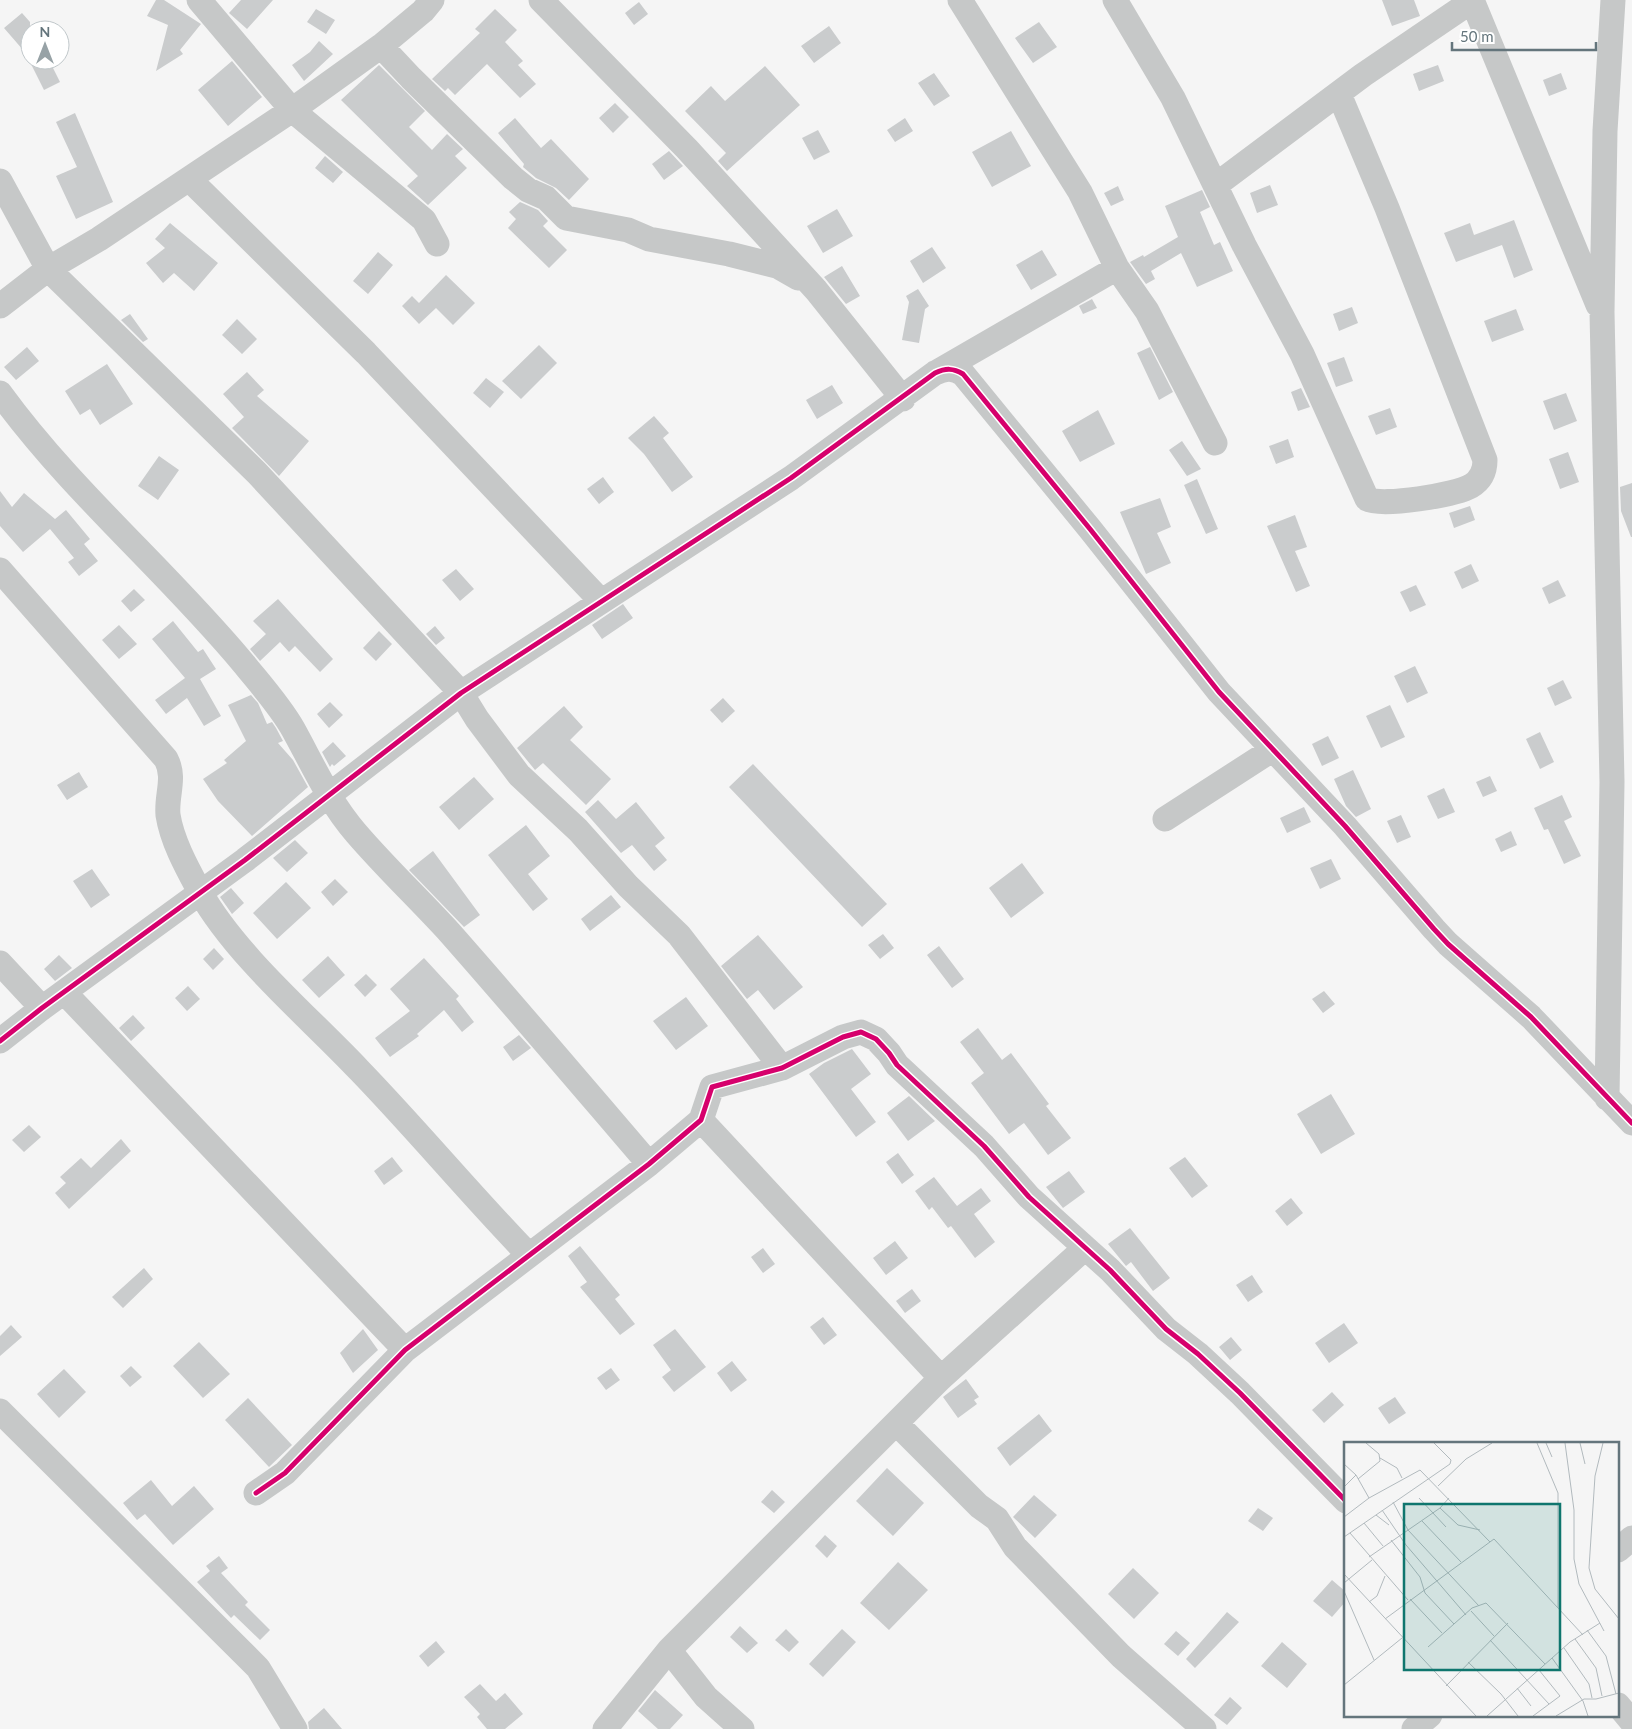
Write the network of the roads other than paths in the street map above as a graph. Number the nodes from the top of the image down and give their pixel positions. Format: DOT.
graph roads {
  1 [pos="199,0"];
  2 [pos="432,0"];
  3 [pos="541,0"];
  4 [pos="960,0"];
  5 [pos="1115,0"];
  6 [pos="1613,0"];
  7 [pos="1472,1"];
  8 [pos="381,46"];
  9 [pos="1339,94"];
  10 [pos="292,110"];
  11 [pos="190,179"];
  12 [pos="0,181"];
  13 [pos="1216,185"];
  14 [pos="437,244"];
  15 [pos="1117,268"];
  16 [pos="48,269"];
  17 [pos="816,290"];
  18 [pos="0,306"];
  19 [pos="1602,312"];
  20 [pos="935,373"];
  21 [pos="0,393"];
  22 [pos="903,398"];
  23 [pos="1215,443"];
  24 [pos="0,570"];
  25 [pos="601,601"];
  26 [pos="461,693"];
  27 [pos="1272,750"];
  28 [pos="328,795"];
  29 [pos="1165,819"];
  30 [pos="201,893"];
  31 [pos="0,963"];
  32 [pos="64,992"];
  33 [pos="42,1008"];
  34 [pos="0,1041"];
  35 [pos="782,1068"];
  36 [pos="1607,1098"];
  37 [pos="701,1120"];
  38 [pos="1632,1123"];
  39 [pos="649,1164"];
  40 [pos="1085,1248"];
  41 [pos="528,1254"];
  42 [pos="405,1350"];
  43 [pos="941,1378"];
  44 [pos="0,1412"];
  45 [pos="896,1423"];
  46 [pos="256,1493"];
  47 [pos="1344,1499"];
  48 [pos="1632,1538"];
  49 [pos="1620,1548"];
  50 [pos="669,1650"];
  51 [pos="1620,1707"];
  52 [pos="1429,1716"];
  53 [pos="1632,1722"];
  54 [pos="295,1729"];
  55 [pos="605,1729"];
  56 [pos="742,1729"];
  57 [pos="1204,1729"];
  58 [pos="1414,1729"];
  1 -- 10 [label="street"];
  2 -- 8 [label="street"];
  3 -- 17 [label="street"];
  4 -- 15 [label="street"];
  5 -- 13 [label="street"];
  6 -- 19 [label="street"];
  7 -- 9 [label="street"];
  7 -- 19 [label="street"];
  8 -- 10 [label="street"];
  8 -- 17 [label="street"];
  9 -- 13 [label="street"];
  9 -- 13 [label="street"];
  10 -- 11 [label="street"];
  10 -- 14 [label="street"];
  11 -- 16 [label="street"];
  11 -- 25 [label="street"];
  12 -- 16 [label="street"];
  15 -- 20 [label="street"];
  15 -- 23 [label="street"];
  16 -- 18 [label="street"];
  16 -- 26 [label="street"];
  17 -- 22 [label="street"];
  19 -- 36 [label="street"];
  20 -- 22 [label="street"];
  20 -- 27 [label="street"];
  21 -- 28 [label="street"];
  22 -- 25 [label="street"];
  24 -- 30 [label="street"];
  25 -- 26 [label="street"];
  26 -- 28 [label="street"];
  26 -- 35 [label="street"];
  27 -- 29 [label="street"];
  27 -- 36 [label="street"];
  28 -- 30 [label="street"];
  28 -- 39 [label="street"];
  30 -- 32 [label="street"];
  30 -- 41 [label="street"];
  31 -- 33 [label="street"];
  32 -- 33 [label="street"];
  32 -- 42 [label="street"];
  33 -- 34 [label="street"];
  35 -- 37 [label="street"];
  35 -- 40 [label="street"];
  36 -- 38 [label="street"];
  37 -- 39 [label="street"];
  37 -- 43 [label="street"];
  39 -- 41 [label="street"];
  40 -- 43 [label="street"];
  40 -- 47 [label="street"];
  41 -- 42 [label="street"];
  42 -- 46 [label="street"];
  43 -- 45 [label="street"];
  44 -- 54 [label="street"];
  45 -- 50 [label="street"];
  45 -- 57 [label="street"];
  48 -- 49 [label="street"];
  50 -- 55 [label="street"];
  50 -- 56 [label="street"];
  51 -- 53 [label="street"];
  52 -- 58 [label="street"];
}
